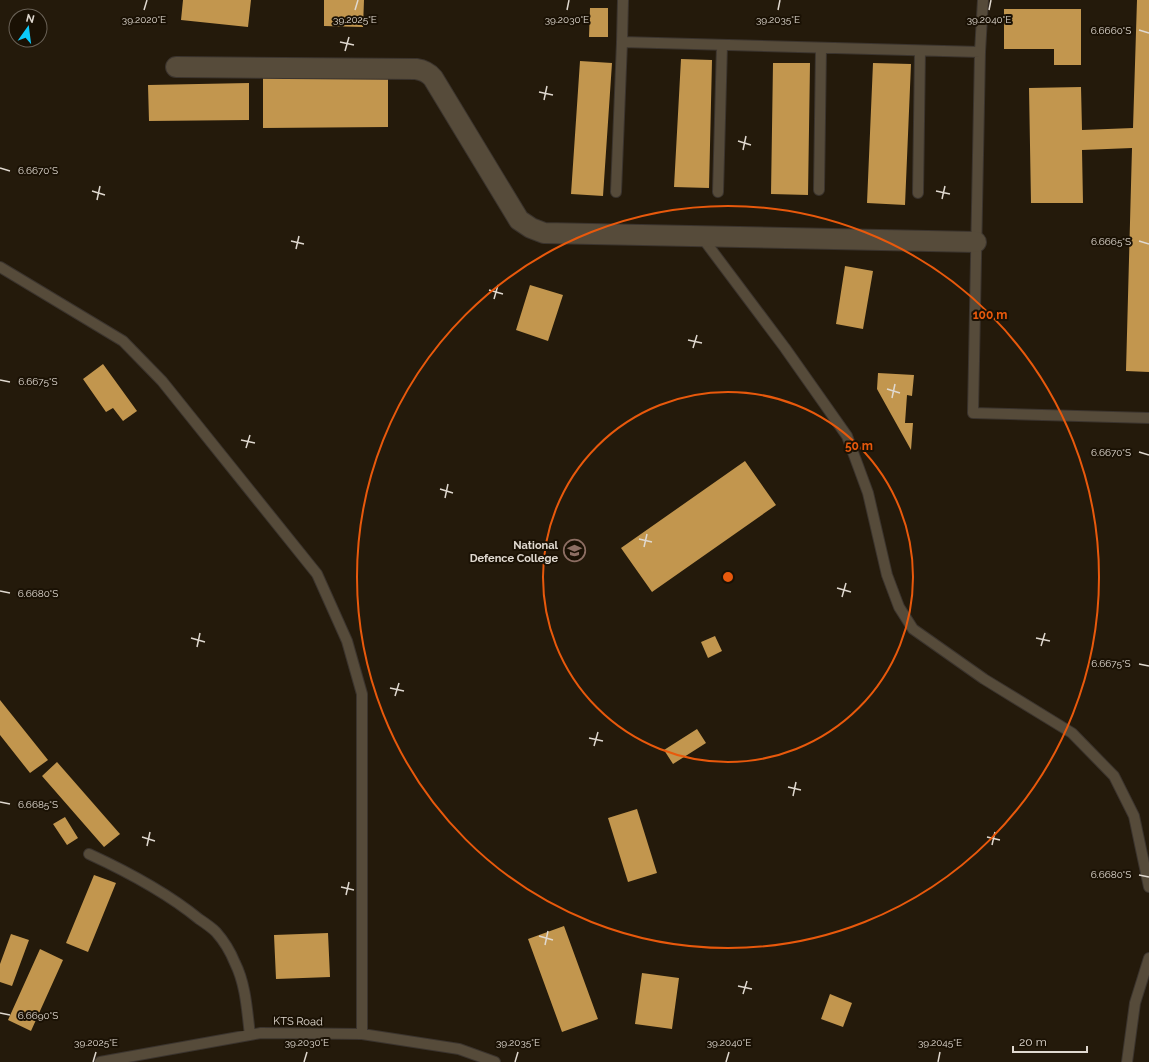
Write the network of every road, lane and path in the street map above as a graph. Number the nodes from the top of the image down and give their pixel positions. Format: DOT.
graph roads {
  1 [pos="623,0"];
  2 [pos="983,0"];
  3 [pos="622,42"];
  4 [pos="722,45"];
  5 [pos="821,48"];
  6 [pos="920,51"];
  7 [pos="980,52"];
  8 [pos="176,67"];
  9 [pos="819,190"];
  10 [pos="616,192"];
  11 [pos="718,192"];
  12 [pos="918,193"];
  13 [pos="701,236"];
  14 [pos="976,242"];
  15 [pos="0,267"];
  16 [pos="1149,418"];
  17 [pos="89,854"];
  18 [pos="1149,887"];
  19 [pos="1149,958"];
  20 [pos="362,1034"];
  21 [pos="250,1035"];
  22 [pos="100,1062"];
  23 [pos="495,1062"];
  24 [pos="1127,1062"];
  1 -- 3 [label="lane"];
  2 -- 7 [label="lane"];
  3 -- 4 [label="lane"];
  3 -- 10 [label="lane"];
  4 -- 5 [label="lane"];
  4 -- 11 [label="lane"];
  5 -- 6 [label="lane"];
  5 -- 9 [label="lane"];
  6 -- 7 [label="lane"];
  6 -- 12 [label="lane"];
  7 -- 14 [label="lane"];
  8 -- 13 [label="street"];
  13 -- 14 [label="street"];
  13 -- 18 [label="lane"];
  14 -- 16 [label="lane"];
  15 -- 20 [label="lane"];
  17 -- 21 [label="lane"];
  19 -- 24 [label="lane"];
  20 -- 21 [label="lane, KTS Road"];
  20 -- 23 [label="lane, KTS Road"];
  21 -- 22 [label="lane, KTS Road"];
}
